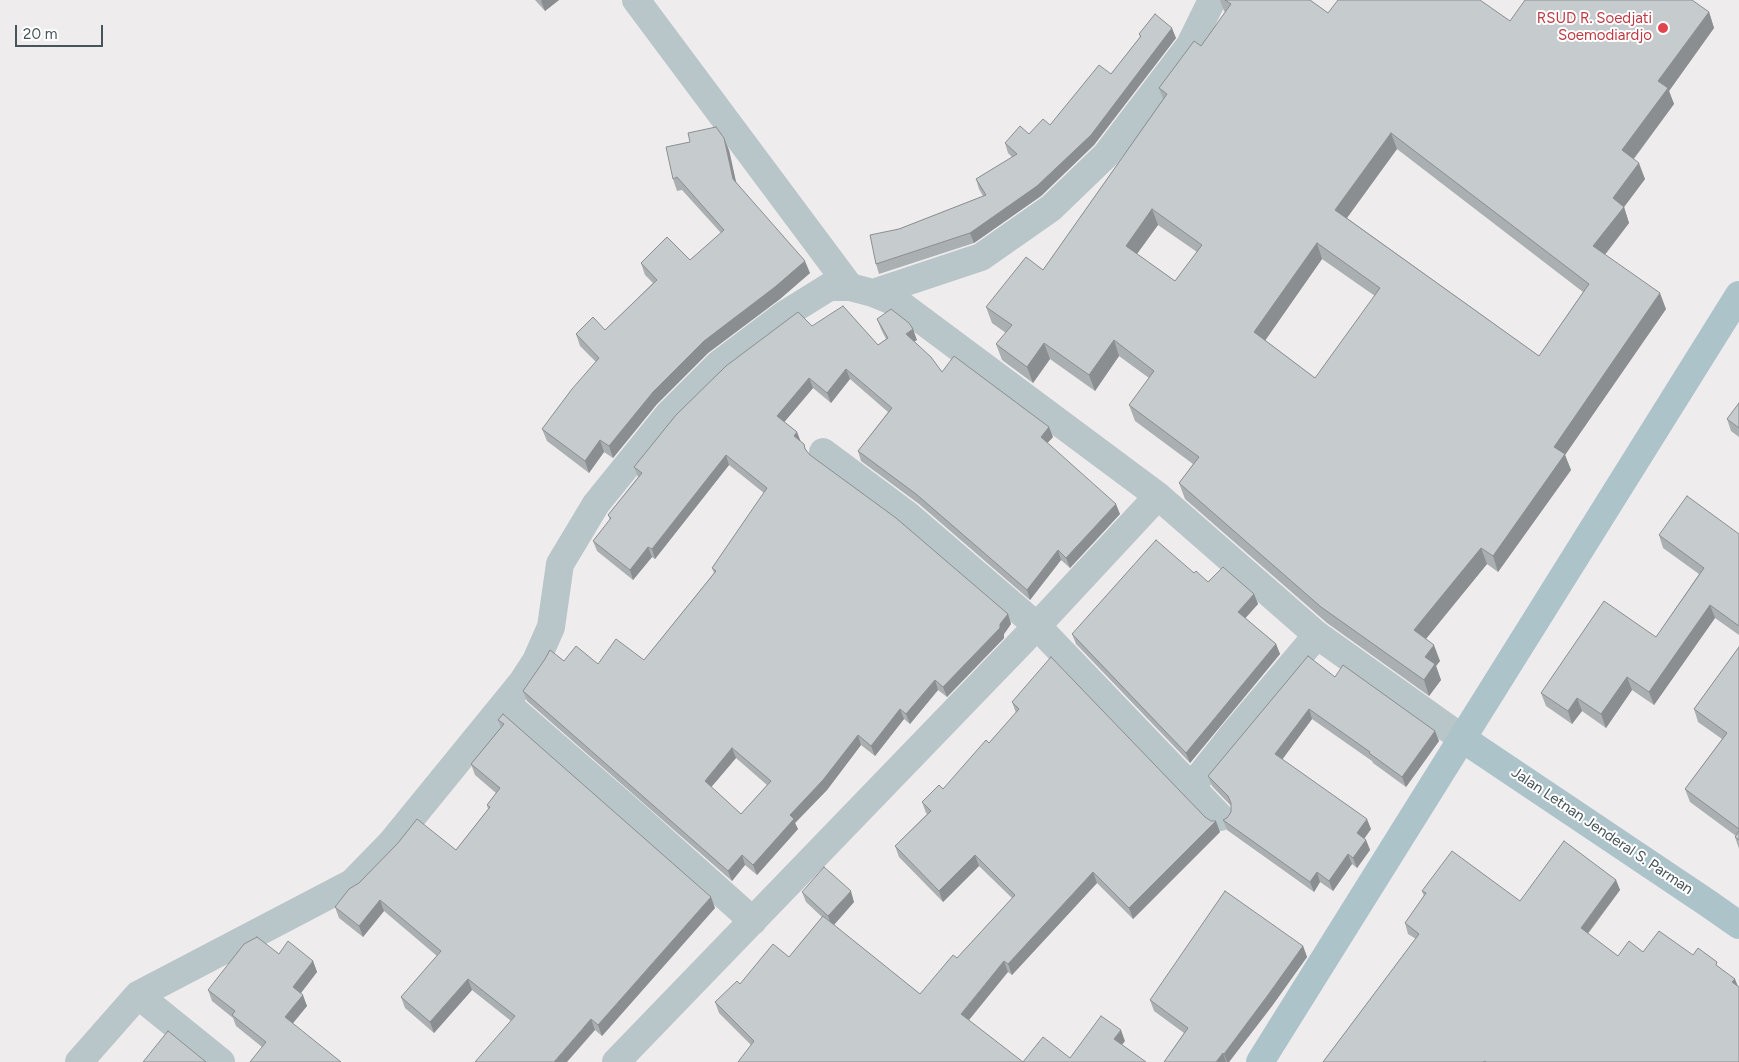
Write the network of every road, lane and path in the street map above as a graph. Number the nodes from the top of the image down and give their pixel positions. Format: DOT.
graph roads {
  1 [pos="636,0"];
  2 [pos="1212,0"];
  3 [pos="861,290"];
  4 [pos="1739,295"];
  5 [pos="823,452"];
  6 [pos="1158,496"];
  7 [pos="1037,626"];
  8 [pos="1317,634"];
  9 [pos="506,703"];
  10 [pos="1464,739"];
  11 [pos="1192,786"];
  12 [pos="1220,817"];
  13 [pos="753,921"];
  14 [pos="1739,925"];
  15 [pos="138,995"];
  16 [pos="622,1060"];
  17 [pos="79,1062"];
  18 [pos="221,1062"];
  19 [pos="1260,1062"];
  1 -- 3 [label="street"];
  2 -- 3 [label="street"];
  3 -- 6 [label="street"];
  3 -- 9 [label="street"];
  4 -- 10 [label="main road"];
  5 -- 7 [label="street"];
  6 -- 7 [label="street"];
  6 -- 8 [label="street"];
  7 -- 11 [label="street"];
  7 -- 13 [label="street"];
  8 -- 10 [label="street"];
  8 -- 11 [label="street"];
  9 -- 13 [label="street"];
  9 -- 15 [label="street"];
  10 -- 14 [label="main road, Jalan Letnan Jenderal S. Parman"];
  10 -- 19 [label="main road"];
  11 -- 12 [label="street"];
  13 -- 16 [label="street"];
  15 -- 17 [label="street"];
  15 -- 18 [label="street"];
}
